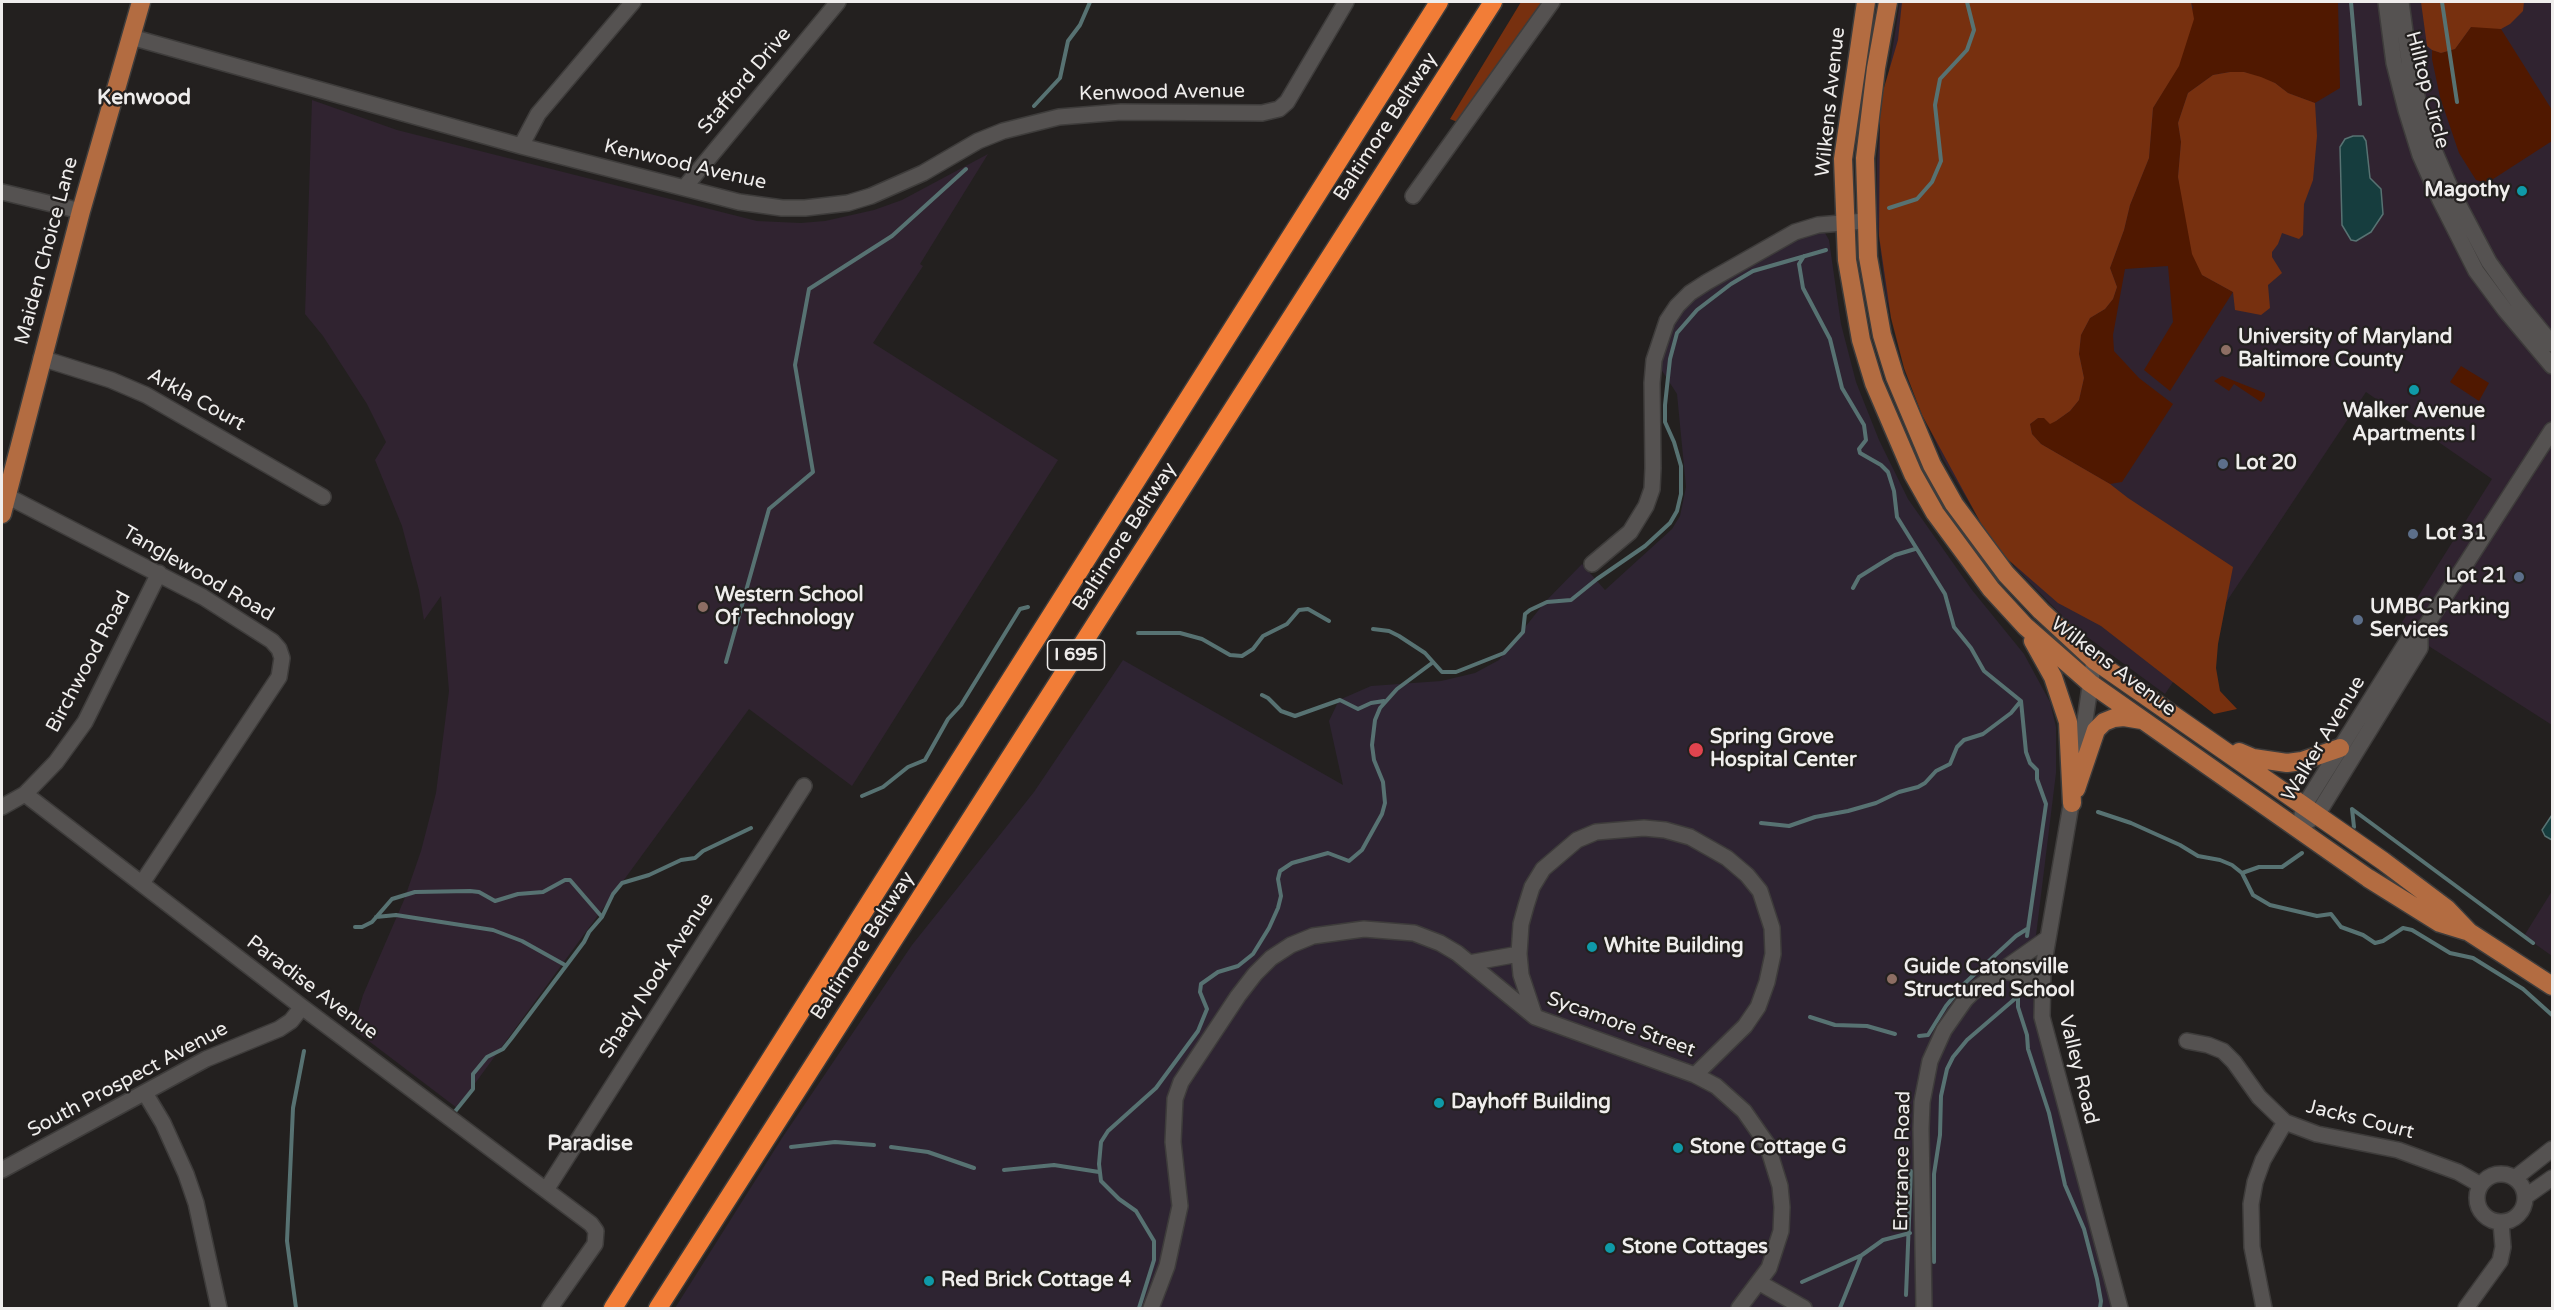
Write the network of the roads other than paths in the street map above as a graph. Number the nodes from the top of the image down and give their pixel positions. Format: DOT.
graph roads {
  1 [pos="141,2"];
  2 [pos="633,2"];
  3 [pos="838,2"];
  4 [pos="1346,2"];
  5 [pos="1438,2"];
  6 [pos="1493,2"];
  7 [pos="1552,2"];
  8 [pos="1866,2"];
  9 [pos="1888,2"];
  10 [pos="2386,2"];
  11 [pos="2401,2"];
  12 [pos="132,37"];
  13 [pos="521,146"];
  14 [pos="684,188"];
  15 [pos="2,192"];
  16 [pos="1413,196"];
  17 [pos="81,211"];
  18 [pos="1865,221"];
  19 [pos="1844,222"];
  20 [pos="2553,344"];
  21 [pos="41,358"];
  22 [pos="2553,366"];
  23 [pos="2553,430"];
  24 [pos="7,496"];
  25 [pos="323,497"];
  26 [pos="2,514"];
  27 [pos="1592,564"];
  28 [pos="159,573"];
  29 [pos="2025,626"];
  30 [pos="2420,635"];
  31 [pos="2094,660"];
  32 [pos="2091,683"];
  33 [pos="2145,721"];
  34 [pos="2206,737"];
  35 [pos="2340,748"];
  36 [pos="804,786"];
  37 [pos="25,794"];
  38 [pos="2072,802"];
  39 [pos="2,807"];
  40 [pos="2311,811"];
  41 [pos="2298,828"];
  42 [pos="142,883"];
  43 [pos="2469,932"];
  44 [pos="2048,938"];
  45 [pos="1519,954"];
  46 [pos="1469,963"];
  47 [pos="2003,971"];
  48 [pos="2553,986"];
  49 [pos="2042,991"];
  50 [pos="302,1007"];
  51 [pos="1534,1017"];
  52 [pos="2187,1041"];
  53 [pos="1695,1075"];
  54 [pos="145,1093"];
  55 [pos="2285,1122"];
  56 [pos="2553,1149"];
  57 [pos="2,1170"];
  58 [pos="2515,1178"];
  59 [pos="2553,1178"];
  60 [pos="2479,1184"];
  61 [pos="546,1190"];
  62 [pos="2525,1197"];
  63 [pos="2501,1223"];
  64 [pos="1760,1282"];
  65 [pos="219,1308"];
  66 [pos="550,1308"];
  67 [pos="613,1308"];
  68 [pos="658,1308"];
  69 [pos="1151,1308"];
  70 [pos="1738,1308"];
  71 [pos="1804,1308"];
  72 [pos="1924,1308"];
  73 [pos="2120,1308"];
  74 [pos="2264,1308"];
  75 [pos="2466,1308"];
  1 -- 12 [label="main road, Maiden Choice Lane"];
  2 -- 13 [label="street"];
  3 -- 14 [label="street, Stafford Drive"];
  4 -- 14 [label="street, Kenwood Avenue"];
  5 -- 67 [label="highway, Baltimore Beltway / I 695"];
  6 -- 68 [label="highway, Baltimore Beltway / I 695"];
  7 -- 16 [label="street"];
  8 -- 19 [label="main road, Wilkens Avenue"];
  9 -- 18 [label="main road, Wilkens Avenue"];
  10 -- 22 [label="street, Hilltop Circle"];
  11 -- 20 [label="street, Hilltop Circle"];
  12 -- 13 [label="street, Kenwood Avenue"];
  12 -- 17 [label="main road, Maiden Choice Lane"];
  13 -- 14 [label="street, Kenwood Avenue"];
  15 -- 17 [label="street"];
  17 -- 21 [label="main road, Maiden Choice Lane"];
  18 -- 19 [label="street"];
  18 -- 31 [label="main road, Wilkens Avenue"];
  19 -- 27 [label="street"];
  19 -- 29 [label="main road, Wilkens Avenue"];
  21 -- 24 [label="main road, Maiden Choice Lane"];
  21 -- 25 [label="street, Arkla Court"];
  23 -- 30 [label="street, Walker Avenue"];
  24 -- 26 [label="main road, Maiden Choice Lane"];
  24 -- 28 [label="street, Tanglewood Road"];
  28 -- 37 [label="street, Birchwood Road"];
  28 -- 42 [label="street, Tanglewood Road"];
  29 -- 32 [label="main road, Wilkens Avenue"];
  29 -- 38 [label="main road"];
  30 -- 35 [label="street, Walker Avenue"];
  30 -- 40 [label="street, Walker Avenue"];
  31 -- 32 [label="street, Valley Road"];
  31 -- 34 [label="main road, Wilkens Avenue"];
  32 -- 33 [label="main road, Wilkens Avenue"];
  32 -- 38 [label="street, Valley Road"];
  33 -- 38 [label="main road"];
  33 -- 41 [label="main road, Wilkens Avenue"];
  34 -- 35 [label="main road"];
  34 -- 40 [label="main road, Wilkens Avenue"];
  35 -- 40 [label="street, Walker Avenue"];
  36 -- 61 [label="street, Shady Nook Avenue"];
  37 -- 39 [label="street"];
  37 -- 42 [label="street, Paradise Avenue"];
  38 -- 44 [label="street, Valley Road"];
  40 -- 41 [label="street, Walker Avenue"];
  40 -- 43 [label="main road, Wilkens Avenue"];
  41 -- 43 [label="main road, Wilkens Avenue"];
  42 -- 50 [label="street, Paradise Avenue"];
  43 -- 48 [label="main road, Wilkens Avenue"];
  44 -- 47 [label="street, Entrance Road"];
  44 -- 49 [label="street, Valley Road"];
  45 -- 46 [label="street"];
  45 -- 51 [label="street"];
  45 -- 53 [label="street"];
  46 -- 51 [label="street, Sycamore Street"];
  46 -- 69 [label="street, Sycamore Street"];
  47 -- 49 [label="street"];
  47 -- 72 [label="street, Entrance Road"];
  49 -- 73 [label="street, Valley Road"];
  50 -- 54 [label="street, South Prospect Avenue"];
  50 -- 61 [label="street, Paradise Avenue"];
  51 -- 53 [label="street, Sycamore Street"];
  52 -- 55 [label="street, Jacks Court"];
  53 -- 64 [label="street, Sycamore Street"];
  54 -- 57 [label="street, South Prospect Avenue"];
  54 -- 65 [label="street"];
  55 -- 60 [label="street, Jacks Court"];
  55 -- 74 [label="street"];
  56 -- 58 [label="street"];
  58 -- 60 [label="street"];
  58 -- 62 [label="street"];
  59 -- 62 [label="street"];
  60 -- 63 [label="street"];
  61 -- 66 [label="street, Paradise Avenue"];
  62 -- 63 [label="street"];
  63 -- 75 [label="street"];
  64 -- 70 [label="street, Sycamore Street"];
  64 -- 71 [label="street"];
}
